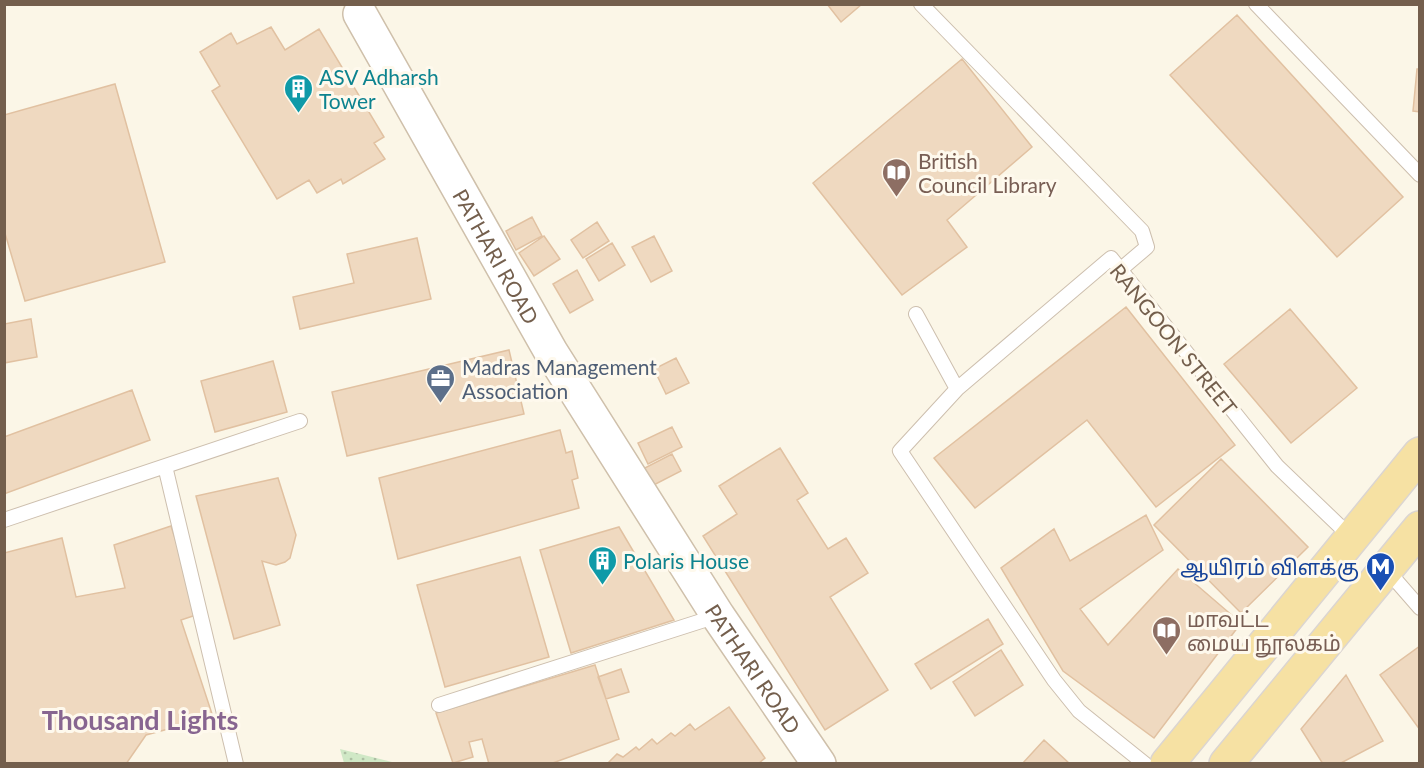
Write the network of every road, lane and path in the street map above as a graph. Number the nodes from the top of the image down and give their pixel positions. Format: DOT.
graph roads {
  1 [pos="921,4"];
  2 [pos="1256,4"];
  3 [pos="360,14"];
  4 [pos="1419,175"];
  5 [pos="1120,270"];
  6 [pos="916,314"];
  7 [pos="957,389"];
  8 [pos="300,421"];
  9 [pos="1419,453"];
  10 [pos="165,466"];
  11 [pos="4,520"];
  12 [pos="1419,528"];
  13 [pos="1352,537"];
  14 [pos="1386,569"];
  15 [pos="1419,608"];
  16 [pos="718,616"];
  17 [pos="439,705"];
  18 [pos="813,761"];
  19 [pos="236,764"];
  20 [pos="1145,764"];
  21 [pos="1167,764"];
  22 [pos="1226,764"];
  1 -- 5 [label="lane"];
  2 -- 4 [label="lane"];
  3 -- 16 [label="street, PATHARI ROAD"];
  5 -- 7 [label="lane, RANGOON STREET"];
  5 -- 13 [label="lane, RANGOON STREET"];
  6 -- 7 [label="lane"];
  7 -- 20 [label="lane, RANGOON STREET"];
  8 -- 10 [label="lane"];
  9 -- 13 [label="main road"];
  10 -- 11 [label="lane"];
  10 -- 19 [label="lane"];
  12 -- 14 [label="main road"];
  13 -- 21 [label="main road"];
  14 -- 15 [label="lane"];
  14 -- 22 [label="main road"];
  16 -- 17 [label="lane"];
  16 -- 18 [label="street, PATHARI ROAD"];
}
